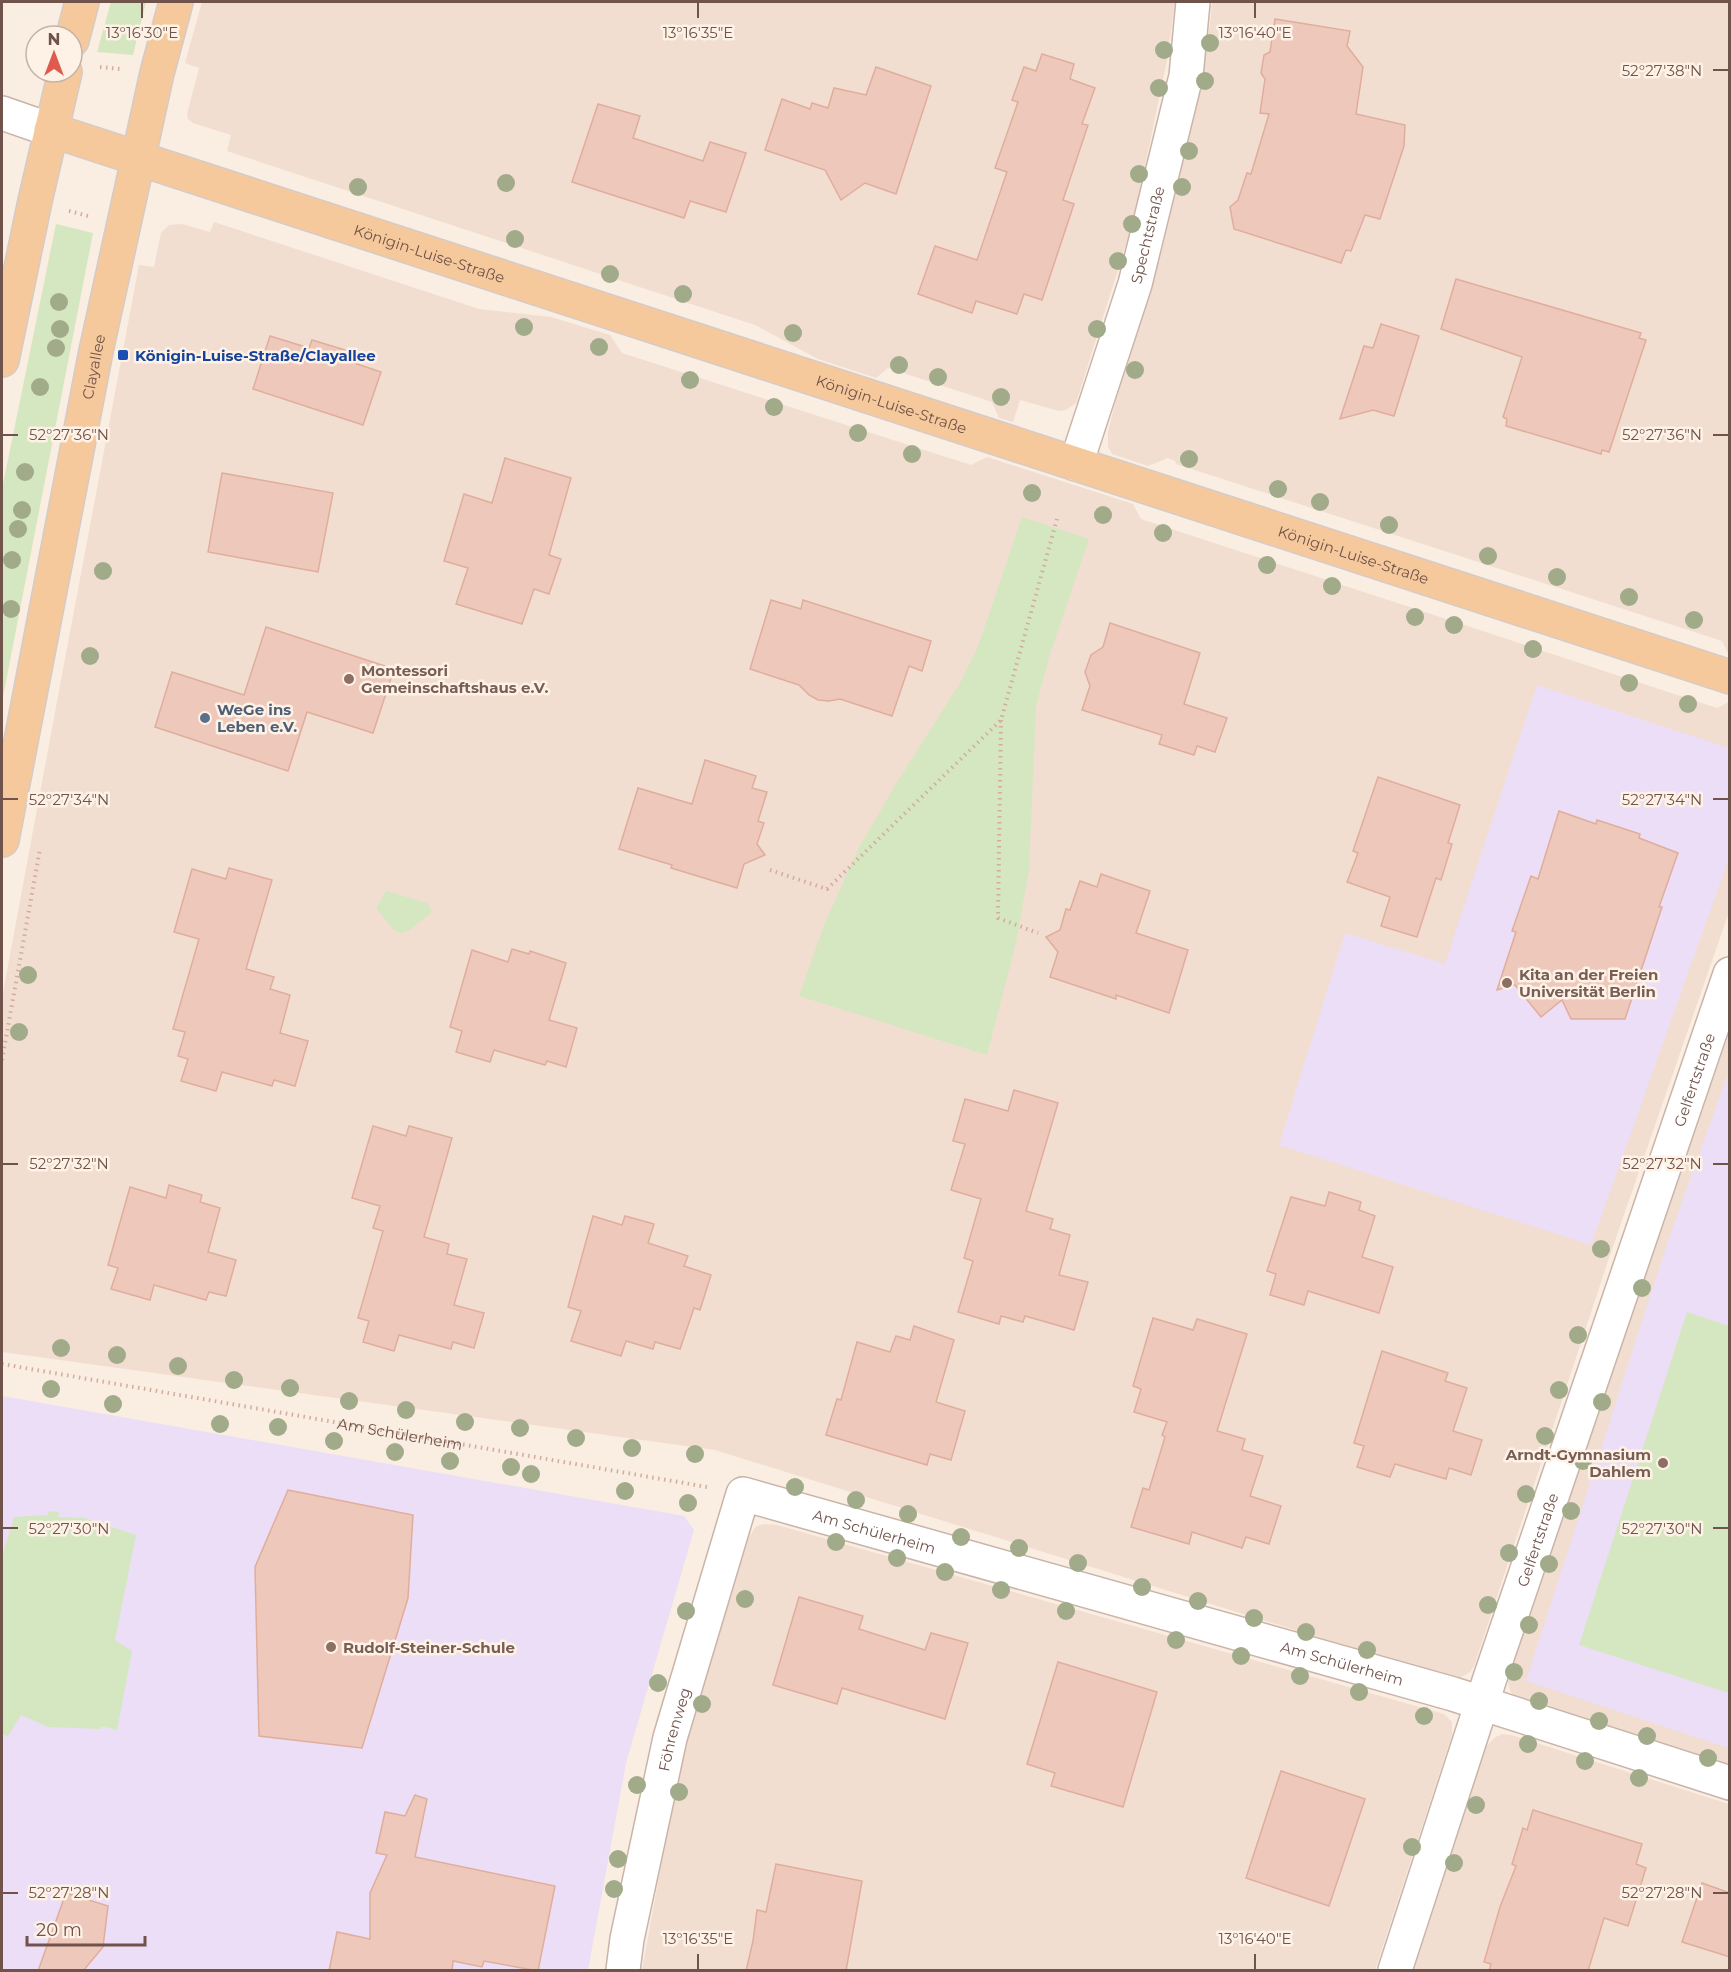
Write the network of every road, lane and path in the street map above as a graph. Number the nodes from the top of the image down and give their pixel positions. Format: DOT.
graph roads {
  1 [pos="82,2"];
  2 [pos="176,2"];
  3 [pos="1193,2"];
  4 [pos="76,24"];
  5 [pos="84,69"];
  6 [pos="129,70"];
  7 [pos="72,84"];
  8 [pos="2,113"];
  9 [pos="51,130"];
  10 [pos="138,159"];
  11 [pos="60,208"];
  12 [pos="95,218"];
  13 [pos="2,360"];
  14 [pos="1076,464"];
  15 [pos="1057,519"];
  16 [pos="1730,677"];
  17 [pos="1001,720"];
  18 [pos="2,840"];
  19 [pos="770,870"];
  20 [pos="1038,933"];
  21 [pos="1730,974"];
  22 [pos="2,1364"];
  23 [pos="743,1494"];
  24 [pos="1482,1702"];
  25 [pos="1730,1783"];
  26 [pos="623,1971"];
  27 [pos="1395,1971"];
  1 -- 4 [label="main road"];
  2 -- 10 [label="main road, Clayallee"];
  3 -- 14 [label="street, Spechtstraße"];
  5 -- 6 [label="path"];
  7 -- 9 [label="main road"];
  8 -- 9 [label="street"];
  9 -- 10 [label="main road, Königin-Luise-Straße"];
  9 -- 13 [label="main road"];
  10 -- 14 [label="main road, Königin-Luise-Straße"];
  10 -- 18 [label="main road, Clayallee"];
  11 -- 12 [label="path"];
  14 -- 16 [label="main road, Königin-Luise-Straße"];
  15 -- 17 [label="path"];
  17 -- 19 [label="path"];
  17 -- 20 [label="path"];
  21 -- 24 [label="street, Gelfertstraße"];
  22 -- 23 [label="path, Am Schülerheim"];
  23 -- 24 [label="street, Am Schülerheim"];
  23 -- 26 [label="street, Föhrenweg"];
  24 -- 25 [label="street, Am Schülerheim"];
  24 -- 27 [label="street, Gelfertstraße"];
}
